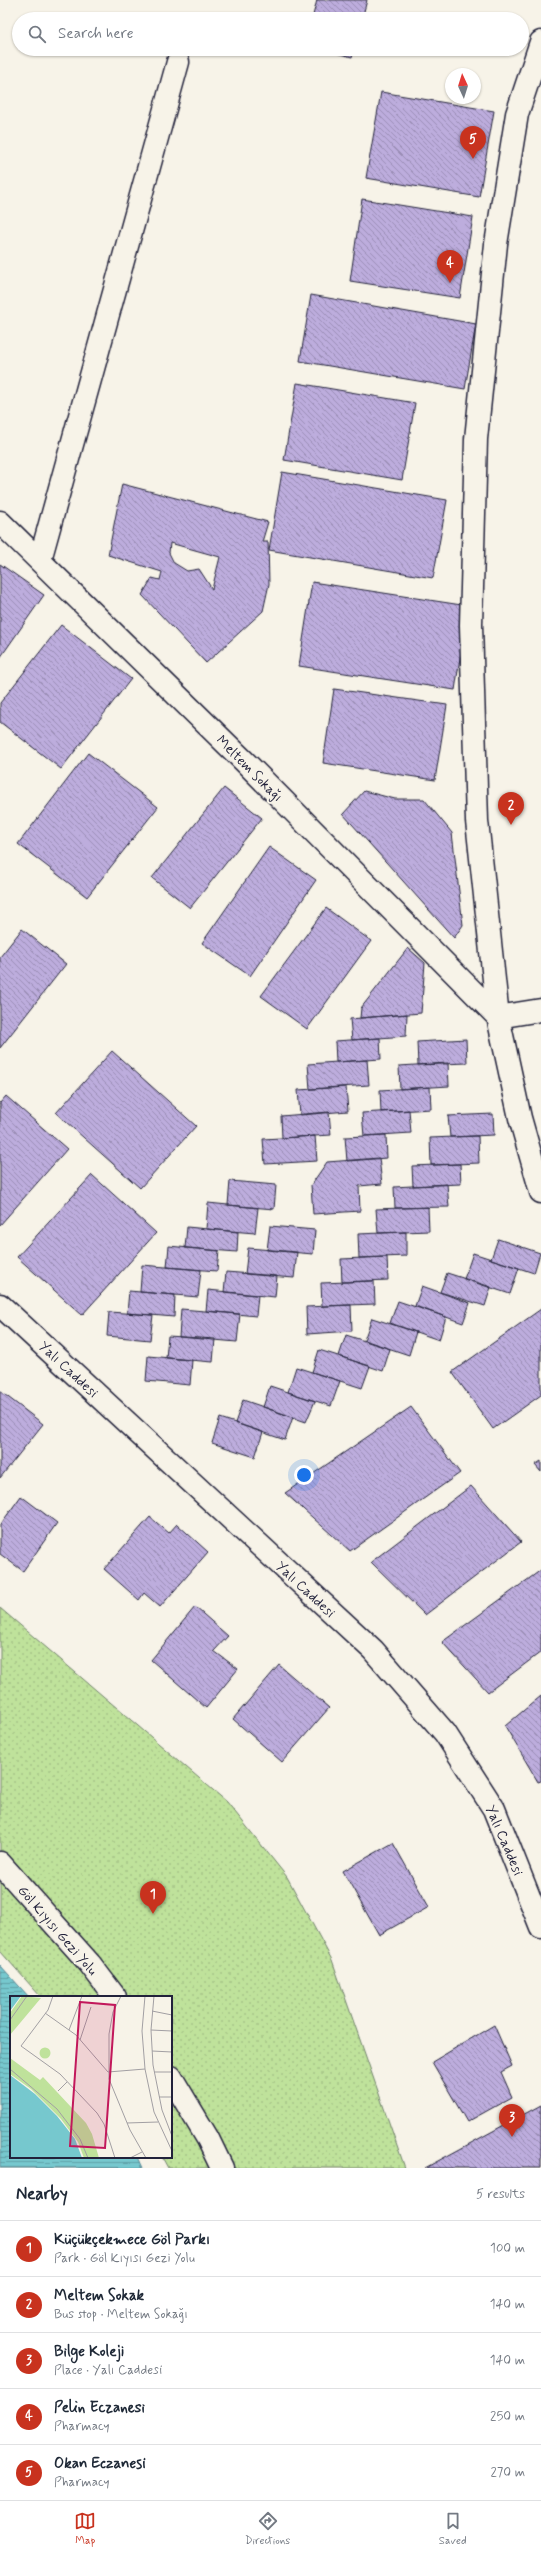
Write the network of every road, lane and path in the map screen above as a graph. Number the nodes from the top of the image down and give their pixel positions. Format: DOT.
graph roads {
  1 [pos="541,42"];
  2 [pos="178,62"];
  3 [pos="0,522"];
  4 [pos="40,560"];
  5 [pos="541,1010"];
  6 [pos="498,1017"];
  7 [pos="541,1192"];
  8 [pos="0,1305"];
  9 [pos="0,1863"];
  10 [pos="541,1927"];
  11 [pos="114,1996"];
  12 [pos="172,2079"];
  13 [pos="222,2168"];
  1 -- 6 [label="street"];
  2 -- 4 [label="street"];
  3 -- 4 [label="street, Meltem Sokağı"];
  4 -- 6 [label="street, Meltem Sokağı"];
  5 -- 6 [label="street"];
  6 -- 7 [label="street"];
  8 -- 10 [label="street, Yalı Caddesi"];
  9 -- 11 [label="street, Göl Kıyısı Gezi Yolu"];
  12 -- 13 [label="street"];
}
